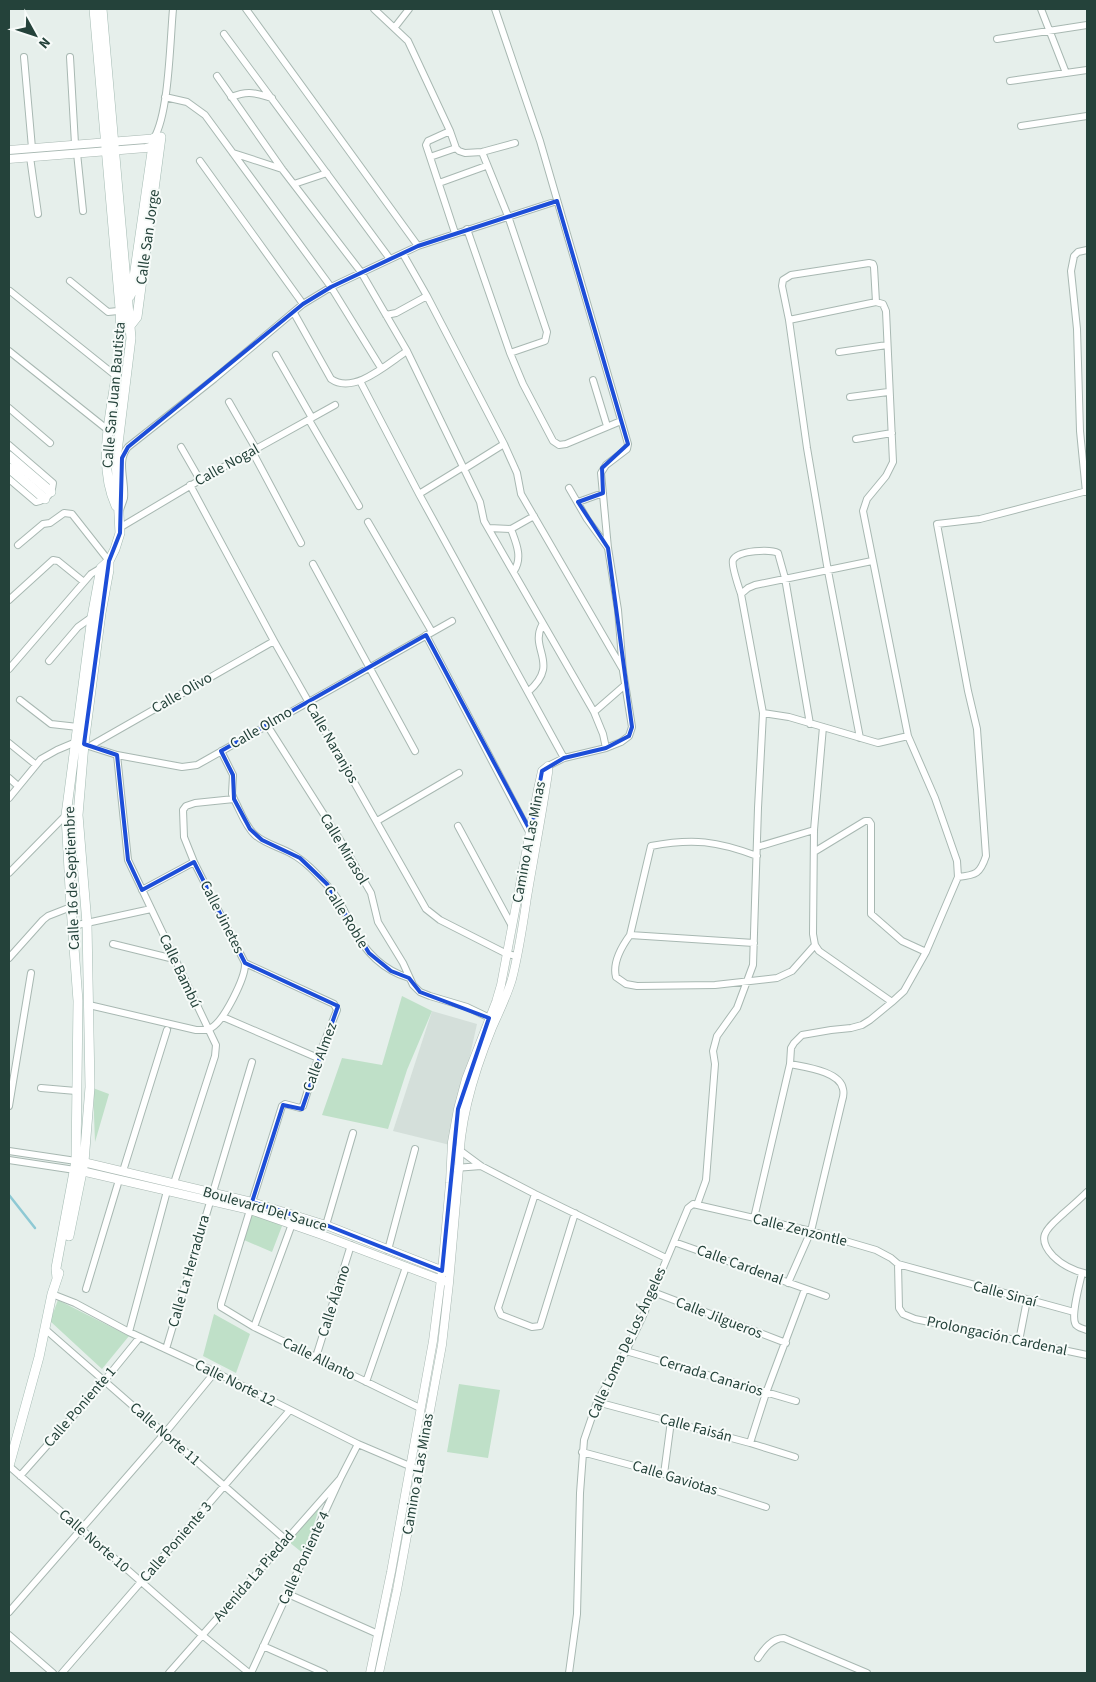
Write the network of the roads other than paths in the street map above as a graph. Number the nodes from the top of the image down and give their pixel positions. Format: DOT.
graph roads {
  1 [pos="94,9"];
  2 [pos="102,9"];
  3 [pos="173,9"];
  4 [pos="246,9"];
  5 [pos="374,9"];
  6 [pos="409,9"];
  7 [pos="496,9"];
  8 [pos="1041,9"];
  9 [pos="1087,25"];
  10 [pos="395,27"];
  11 [pos="1050,31"];
  12 [pos="224,34"];
  13 [pos="997,39"];
  14 [pos="24,57"];
  15 [pos="70,57"];
  16 [pos="1087,70"];
  17 [pos="1066,73"];
  18 [pos="216,76"];
  19 [pos="1010,81"];
  20 [pos="165,96"];
  21 [pos="231,97"];
  22 [pos="272,98"];
  23 [pos="1087,116"];
  24 [pos="1021,126"];
  25 [pos="450,131"];
  26 [pos="157,139"];
  27 [pos="515,143"];
  28 [pos="75,144"];
  29 [pos="110,146"];
  30 [pos="32,148"];
  31 [pos="456,148"];
  32 [pos="9,150"];
  33 [pos="482,152"];
  34 [pos="76,153"];
  35 [pos="233,153"];
  36 [pos="30,157"];
  37 [pos="430,157"];
  38 [pos="9,159"];
  39 [pos="200,161"];
  40 [pos="486,166"];
  41 [pos="282,169"];
  42 [pos="327,173"];
  43 [pos="438,183"];
  44 [pos="294,184"];
  45 [pos="557,201"];
  46 [pos="83,212"];
  47 [pos="38,214"];
  48 [pos="508,216"];
  49 [pos="467,229"];
  50 [pos="455,233"];
  51 [pos="418,246"];
  52 [pos="1087,250"];
  53 [pos="403,254"];
  54 [pos="390,259"];
  55 [pos="361,272"];
  56 [pos="70,281"];
  57 [pos="331,287"];
  58 [pos="10,291"];
  59 [pos="427,296"];
  60 [pos="127,301"];
  61 [pos="876,302"];
  62 [pos="304,304"];
  63 [pos="120,308"];
  64 [pos="294,312"];
  65 [pos="386,315"];
  66 [pos="789,320"];
  67 [pos="126,328"];
  68 [pos="887,345"];
  69 [pos="9,351"];
  70 [pos="407,351"];
  71 [pos="838,352"];
  72 [pos="510,353"];
  73 [pos="276,355"];
  74 [pos="381,368"];
  75 [pos="116,376"];
  76 [pos="593,380"];
  77 [pos="360,381"];
  78 [pos="888,392"];
  79 [pos="850,397"];
  80 [pos="229,402"];
  81 [pos="335,405"];
  82 [pos="9,408"];
  83 [pos="310,419"];
  84 [pos="621,421"];
  85 [pos="607,426"];
  86 [pos="108,430"];
  87 [pos="892,433"];
  88 [pos="856,439"];
  89 [pos="50,443"];
  90 [pos="504,444"];
  91 [pos="9,445"];
  92 [pos="181,447"];
  93 [pos="254,450"];
  94 [pos="9,456"];
  95 [pos="9,468"];
  96 [pos="463,468"];
  97 [pos="9,479"];
  98 [pos="200,480"];
  99 [pos="190,485"];
  100 [pos="569,488"];
  101 [pos="1087,491"];
  102 [pos="603,493"];
  103 [pos="419,494"];
  104 [pos="48,495"];
  105 [pos="578,502"];
  106 [pos="359,506"];
  107 [pos="119,514"];
  108 [pos="534,516"];
  109 [pos="368,522"];
  110 [pos="120,527"];
  111 [pos="489,528"];
  112 [pos="511,528"];
  113 [pos="301,542"];
  114 [pos="18,545"];
  115 [pos="608,548"];
  116 [pos="108,561"];
  117 [pos="872,561"];
  118 [pos="313,564"];
  119 [pos="101,568"];
  120 [pos="514,571"];
  121 [pos="828,571"];
  122 [pos="785,578"];
  123 [pos="84,582"];
  124 [pos="741,594"];
  125 [pos="9,600"];
  126 [pos="92,617"];
  127 [pos="452,620"];
  128 [pos="542,625"];
  129 [pos="429,634"];
  130 [pos="274,641"];
  131 [pos="49,662"];
  132 [pos="369,666"];
  133 [pos="9,669"];
  134 [pos="623,671"];
  135 [pos="626,685"];
  136 [pos="528,692"];
  137 [pos="20,700"];
  138 [pos="308,701"];
  139 [pos="594,712"];
  140 [pos="764,713"];
  141 [pos="810,724"];
  142 [pos="267,725"];
  143 [pos="78,727"];
  144 [pos="823,728"];
  145 [pos="908,736"];
  146 [pos="860,738"];
  147 [pos="9,743"];
  148 [pos="84,744"];
  149 [pos="606,748"];
  150 [pos="221,751"];
  151 [pos="415,751"];
  152 [pos="117,755"];
  153 [pos="564,758"];
  154 [pos="35,764"];
  155 [pos="548,766"];
  156 [pos="459,773"];
  157 [pos="9,778"];
  158 [pos="18,786"];
  159 [pos="541,791"];
  160 [pos="9,798"];
  161 [pos="234,799"];
  162 [pos="66,815"];
  163 [pos="377,821"];
  164 [pos="458,826"];
  165 [pos="814,830"];
  166 [pos="531,832"];
  167 [pos="536,845"];
  168 [pos="757,848"];
  169 [pos="814,852"];
  170 [pos="757,856"];
  171 [pos="194,862"];
  172 [pos="9,873"];
  173 [pos="958,877"];
  174 [pos="142,890"];
  175 [pos="71,907"];
  176 [pos="150,909"];
  177 [pos="87,924"];
  178 [pos="73,926"];
  179 [pos="512,926"];
  180 [pos="630,935"];
  181 [pos="114,944"];
  182 [pos="754,944"];
  183 [pos="815,945"];
  184 [pos="926,952"];
  185 [pos="507,954"];
  186 [pos="517,956"];
  187 [pos="9,958"];
  188 [pos="174,959"];
  189 [pos="245,963"];
  190 [pos="31,973"];
  191 [pos="409,978"];
  192 [pos="747,981"];
  193 [pos="892,1002"];
  194 [pos="89,1005"];
  195 [pos="336,1005"];
  196 [pos="223,1016"];
  197 [pos="492,1019"];
  198 [pos="167,1030"];
  199 [pos="208,1030"];
  200 [pos="318,1058"];
  201 [pos="252,1062"];
  202 [pos="790,1064"];
  203 [pos="41,1088"];
  204 [pos="76,1091"];
  205 [pos="9,1106"];
  206 [pos="353,1133"];
  207 [pos="456,1148"];
  208 [pos="415,1149"];
  209 [pos="9,1151"];
  210 [pos="9,1160"];
  211 [pos="80,1166"];
  212 [pos="481,1166"];
  213 [pos="455,1168"];
  214 [pos="123,1171"];
  215 [pos="119,1180"];
  216 [pos="174,1183"];
  217 [pos="167,1191"];
  218 [pos="1087,1192"];
  219 [pos="535,1194"];
  220 [pos="211,1197"];
  221 [pos="698,1204"];
  222 [pos="251,1206"];
  223 [pos="575,1213"];
  224 [pos="754,1218"];
  225 [pos="292,1224"];
  226 [pos="326,1225"];
  227 [pos="811,1231"];
  228 [pos="674,1242"];
  229 [pos="351,1245"];
  230 [pos="388,1250"];
  231 [pos="666,1258"];
  232 [pos="898,1264"];
  233 [pos="406,1268"];
  234 [pos="446,1272"];
  235 [pos="1085,1273"];
  236 [pos="440,1280"];
  237 [pos="449,1283"];
  238 [pos="788,1283"];
  239 [pos="86,1289"];
  240 [pos="805,1289"];
  241 [pos="653,1292"];
  242 [pos="52,1294"];
  243 [pos="826,1296"];
  244 [pos="1027,1300"];
  245 [pos="221,1307"];
  246 [pos="1074,1312"];
  247 [pos="254,1327"];
  248 [pos="45,1329"];
  249 [pos="1087,1330"];
  250 [pos="128,1332"];
  251 [pos="140,1338"];
  252 [pos="1019,1341"];
  253 [pos="786,1344"];
  254 [pos="166,1349"];
  255 [pos="626,1351"];
  256 [pos="1087,1354"];
  257 [pos="316,1357"];
  258 [pos="215,1372"];
  259 [pos="105,1380"];
  260 [pos="366,1382"];
  261 [pos="766,1393"];
  262 [pos="796,1401"];
  263 [pos="598,1402"];
  264 [pos="420,1408"];
  265 [pos="290,1410"];
  266 [pos="671,1421"];
  267 [pos="165,1433"];
  268 [pos="750,1443"];
  269 [pos="358,1444"];
  270 [pos="582,1452"];
  271 [pos="794,1457"];
  272 [pos="9,1466"];
  273 [pos="409,1466"];
  274 [pos="419,1470"];
  275 [pos="664,1474"];
  276 [pos="20,1476"];
  277 [pos="340,1479"];
  278 [pos="224,1486"];
  279 [pos="766,1506"];
  280 [pos="80,1529"];
  281 [pos="286,1539"];
  282 [pos="141,1582"];
  283 [pos="288,1594"];
  284 [pos="9,1612"];
  285 [pos="378,1634"];
  286 [pos="9,1635"];
  287 [pos="202,1635"];
  288 [pos="263,1646"];
  289 [pos="758,1658"];
  290 [pos="53,1673"];
  291 [pos="62,1673"];
  292 [pos="169,1673"];
  293 [pos="250,1673"];
  294 [pos="324,1673"];
  295 [pos="370,1673"];
  296 [pos="379,1673"];
  297 [pos="568,1673"];
  298 [pos="867,1673"];
  1 -- 29 [label="main road, Calle San Juan Bautista"];
  2 -- 29 [label="main road, Calle San Juan Bautista"];
  3 -- 20 [label="street"];
  4 -- 51 [label="street"];
  5 -- 10 [label="street"];
  6 -- 10 [label="street"];
  7 -- 45 [label="street"];
  8 -- 11 [label="street"];
  9 -- 11 [label="street"];
  10 -- 25 [label="street"];
  11 -- 13 [label="street"];
  11 -- 17 [label="street"];
  12 -- 22 [label="street"];
  14 -- 30 [label="street"];
  15 -- 28 [label="street"];
  16 -- 17 [label="street"];
  17 -- 19 [label="street"];
  18 -- 21 [label="street"];
  20 -- 26 [label="street"];
  20 -- 35 [label="street"];
  21 -- 22 [label="street"];
  21 -- 41 [label="street"];
  22 -- 42 [label="street"];
  23 -- 24 [label="street"];
  25 -- 31 [label="street"];
  25 -- 37 [label="street"];
  26 -- 29 [label="street"];
  26 -- 60 [label="main road, Calle San Jorge"];
  26 -- 67 [label="main road, Calle San Jorge"];
  27 -- 33 [label="street"];
  28 -- 29 [label="street"];
  28 -- 30 [label="street"];
  29 -- 34 [label="street"];
  29 -- 60 [label="main road, Calle San Juan Bautista"];
  29 -- 63 [label="main road, Calle San Juan Bautista"];
  30 -- 32 [label="street"];
  31 -- 33 [label="street"];
  31 -- 37 [label="street"];
  33 -- 40 [label="street"];
  34 -- 36 [label="street"];
  34 -- 46 [label="street"];
  35 -- 41 [label="street"];
  35 -- 57 [label="street"];
  36 -- 38 [label="street"];
  36 -- 47 [label="street"];
  37 -- 43 [label="street"];
  39 -- 62 [label="street"];
  40 -- 43 [label="street"];
  40 -- 48 [label="street"];
  41 -- 44 [label="street"];
  42 -- 44 [label="street"];
  42 -- 54 [label="street"];
  43 -- 50 [label="street"];
  44 -- 55 [label="street"];
  45 -- 48 [label="street"];
  45 -- 84 [label="street"];
  48 -- 49 [label="street"];
  48 -- 72 [label="street"];
  49 -- 50 [label="street"];
  49 -- 72 [label="street"];
  50 -- 51 [label="street"];
  51 -- 53 [label="street"];
  52 -- 101 [label="street"];
  53 -- 54 [label="street"];
  53 -- 59 [label="street"];
  54 -- 55 [label="street"];
  55 -- 57 [label="street"];
  55 -- 65 [label="street"];
  56 -- 63 [label="street"];
  57 -- 62 [label="street"];
  57 -- 74 [label="street"];
  58 -- 75 [label="street"];
  59 -- 65 [label="street"];
  59 -- 90 [label="street"];
  60 -- 63 [label="street"];
  60 -- 67 [label="main road, Calle San Juan Bautista"];
  61 -- 66 [label="street"];
  61 -- 66 [label="street"];
  61 -- 68 [label="street"];
  62 -- 64 [label="street"];
  63 -- 67 [label="main road, Calle San Juan Bautista"];
  64 -- 77 [label="street"];
  64 -- 107 [label="street"];
  65 -- 70 [label="street"];
  66 -- 121 [label="street"];
  67 -- 75 [label="main road, Calle San Juan Bautista"];
  67 -- 107 [label="main road, Calle San Juan Bautista"];
  68 -- 71 [label="street"];
  68 -- 78 [label="street"];
  69 -- 86 [label="street"];
  70 -- 74 [label="street"];
  70 -- 96 [label="street"];
  72 -- 85 [label="street"];
  73 -- 83 [label="street"];
  74 -- 77 [label="street"];
  75 -- 86 [label="main road, Calle San Juan Bautista"];
  76 -- 85 [label="street"];
  77 -- 103 [label="street"];
  78 -- 79 [label="street"];
  78 -- 87 [label="street"];
  80 -- 93 [label="street"];
  81 -- 83 [label="street, Calle Nogal"];
  82 -- 89 [label="street"];
  83 -- 93 [label="street, Calle Nogal"];
  83 -- 106 [label="street"];
  84 -- 85 [label="street"];
  84 -- 102 [label="street"];
  86 -- 107 [label="main road, Calle San Juan Bautista"];
  87 -- 88 [label="street"];
  87 -- 117 [label="street"];
  90 -- 96 [label="street"];
  90 -- 108 [label="street"];
  91 -- 104 [label="street"];
  92 -- 98 [label="street"];
  93 -- 98 [label="street, Calle Nogal"];
  93 -- 113 [label="street"];
  94 -- 104 [label="main road"];
  95 -- 104 [label="main road"];
  96 -- 103 [label="street"];
  96 -- 111 [label="street"];
  97 -- 104 [label="street"];
  98 -- 99 [label="street, Calle Nogal"];
  99 -- 110 [label="street, Calle Nogal"];
  99 -- 130 [label="street, Calle Naranjos"];
  100 -- 105 [label="street"];
  101 -- 173 [label="street"];
  102 -- 105 [label="street"];
  102 -- 115 [label="street"];
  103 -- 136 [label="street"];
  105 -- 115 [label="street"];
  107 -- 110 [label="main road, Calle 16 de Septiembre"];
  108 -- 112 [label="street"];
  108 -- 134 [label="street"];
  109 -- 129 [label="street"];
  110 -- 116 [label="main road, Calle 16 de Septiembre"];
  111 -- 112 [label="street"];
  111 -- 120 [label="street"];
  112 -- 120 [label="street"];
  114 -- 116 [label="street"];
  115 -- 134 [label="street"];
  116 -- 119 [label="main road, Calle 16 de Septiembre"];
  116 -- 148 [label="main road, Calle 16 de Septiembre"];
  117 -- 121 [label="street"];
  117 -- 145 [label="street"];
  118 -- 132 [label="street"];
  119 -- 123 [label="street"];
  119 -- 126 [label="main road, Calle 16 de Septiembre"];
  120 -- 128 [label="street"];
  121 -- 122 [label="street"];
  121 -- 146 [label="street"];
  122 -- 124 [label="street"];
  122 -- 124 [label="street"];
  122 -- 141 [label="street"];
  123 -- 125 [label="street"];
  123 -- 133 [label="street"];
  124 -- 140 [label="street"];
  126 -- 131 [label="street"];
  126 -- 143 [label="main road, Calle 16 de Septiembre"];
  127 -- 129 [label="street, Calle Olmo"];
  128 -- 136 [label="street"];
  128 -- 139 [label="street"];
  129 -- 132 [label="street, Calle Olmo"];
  129 -- 166 [label="street"];
  130 -- 138 [label="street, Calle Naranjos"];
  130 -- 148 [label="street, Calle Olivo"];
  132 -- 138 [label="street, Calle Olmo"];
  132 -- 151 [label="street"];
  134 -- 135 [label="street"];
  135 -- 139 [label="street"];
  135 -- 149 [label="street"];
  136 -- 153 [label="street"];
  137 -- 143 [label="street"];
  138 -- 142 [label="street, Calle Olmo"];
  138 -- 163 [label="street, Calle Naranjos"];
  139 -- 149 [label="street"];
  140 -- 141 [label="street"];
  140 -- 168 [label="street"];
  141 -- 144 [label="street"];
  142 -- 150 [label="street, Calle Olmo"];
  142 -- 191 [label="street, Calle Mirasol"];
  143 -- 148 [label="main road, Calle 16 de Septiembre"];
  144 -- 146 [label="street"];
  144 -- 165 [label="street"];
  145 -- 146 [label="street"];
  145 -- 173 [label="street"];
  147 -- 154 [label="street"];
  148 -- 152 [label="street, Calle Olmo"];
  148 -- 154 [label="street, Calle Olivo"];
  148 -- 162 [label="main road, Calle 16 de Septiembre"];
  148 -- 177 [label="main road, Calle 16 de Septiembre"];
  149 -- 153 [label="street"];
  150 -- 152 [label="street, Calle Olmo"];
  150 -- 161 [label="street, Calle Roble"];
  152 -- 174 [label="street, Calle Bambú"];
  153 -- 155 [label="street"];
  154 -- 158 [label="street, Calle Olivo"];
  155 -- 159 [label="street, Camino A Las Minas"];
  156 -- 163 [label="street"];
  157 -- 158 [label="street"];
  158 -- 160 [label="street, Calle Olivo"];
  159 -- 166 [label="street, Camino A Las Minas"];
  159 -- 167 [label="street, Camino A Las Minas"];
  161 -- 171 [label="street, Calle Jinetes"];
  161 -- 191 [label="street, Calle Roble"];
  162 -- 172 [label="street"];
  162 -- 175 [label="main road, Calle 16 de Septiembre"];
  163 -- 185 [label="street, Calle Naranjos"];
  164 -- 179 [label="street"];
  165 -- 168 [label="street"];
  165 -- 169 [label="street"];
  166 -- 167 [label="street"];
  166 -- 179 [label="street, Camino A Las Minas"];
  167 -- 186 [label="street, Camino A Las Minas"];
  168 -- 170 [label="street"];
  169 -- 183 [label="street"];
  169 -- 184 [label="street"];
  170 -- 180 [label="street"];
  170 -- 182 [label="street"];
  171 -- 174 [label="street, Calle Jinetes"];
  171 -- 189 [label="street, Calle Jinetes"];
  173 -- 184 [label="street"];
  174 -- 176 [label="street, Calle Bambú"];
  175 -- 178 [label="main road, Calle 16 de Septiembre"];
  175 -- 187 [label="street"];
  176 -- 177 [label="street"];
  176 -- 188 [label="street, Calle Bambú"];
  177 -- 178 [label="street"];
  177 -- 194 [label="main road, Calle 16 de Septiembre"];
  178 -- 204 [label="main road, Calle 16 de Septiembre"];
  179 -- 185 [label="street, Camino A Las Minas"];
  180 -- 182 [label="street"];
  180 -- 192 [label="street"];
  181 -- 188 [label="street"];
  182 -- 192 [label="street"];
  183 -- 192 [label="street"];
  183 -- 193 [label="street"];
  184 -- 193 [label="street"];
  185 -- 186 [label="street, Calle Naranjos"];
  185 -- 197 [label="street, Camino A Las Minas"];
  186 -- 197 [label="street, Camino A Las Minas"];
  188 -- 199 [label="street, Calle Bambú"];
  189 -- 195 [label="street, Calle Jinetes"];
  189 -- 196 [label="street"];
  190 -- 205 [label="street"];
  191 -- 197 [label="street, Calle Roble"];
  192 -- 221 [label="street"];
  193 -- 202 [label="street"];
  194 -- 199 [label="street"];
  194 -- 211 [label="main road, Calle 16 de Septiembre"];
  195 -- 200 [label="street, Calle Almez"];
  196 -- 199 [label="street"];
  196 -- 200 [label="street"];
  197 -- 207 [label="street, Camino A Las Minas"];
  198 -- 214 [label="street"];
  199 -- 216 [label="street, Calle Bambú"];
  200 -- 222 [label="street, Calle Almez"];
  201 -- 220 [label="street, Calle La Herradura"];
  202 -- 224 [label="street"];
  202 -- 227 [label="street"];
  203 -- 204 [label="street"];
  204 -- 211 [label="main road, Calle 16 de Septiembre"];
  206 -- 226 [label="street"];
  207 -- 212 [label="street"];
  207 -- 213 [label="street, Camino A Las Minas"];
  208 -- 230 [label="street"];
  209 -- 211 [label="street"];
  210 -- 211 [label="street"];
  211 -- 214 [label="street, Boulevard Del Sauce"];
  211 -- 215 [label="street, Boulevard Del Sauce"];
  211 -- 242 [label="main road"];
  212 -- 213 [label="street"];
  212 -- 219 [label="street"];
  213 -- 234 [label="street, Camino A Las Minas"];
  214 -- 216 [label="street, Boulevard Del Sauce"];
  215 -- 217 [label="street, Boulevard Del Sauce"];
  215 -- 239 [label="street"];
  216 -- 220 [label="street, Boulevard Del Sauce"];
  217 -- 220 [label="street, Boulevard Del Sauce"];
  217 -- 250 [label="street"];
  218 -- 235 [label="street"];
  219 -- 223 [label="street"];
  219 -- 223 [label="street"];
  220 -- 222 [label="street, Boulevard Del Sauce"];
  220 -- 254 [label="street, Calle La Herradura"];
  221 -- 224 [label="street, Calle Zenzontle"];
  221 -- 228 [label="street, Calle Loma De Los Ángeles"];
  222 -- 225 [label="street, Boulevard Del Sauce"];
  222 -- 226 [label="street, Boulevard Del Sauce"];
  222 -- 245 [label="street, Calle Almez"];
  223 -- 231 [label="street"];
  224 -- 227 [label="street, Calle Zenzontle"];
  225 -- 229 [label="street, Boulevard Del Sauce"];
  225 -- 247 [label="street"];
  226 -- 230 [label="street, Boulevard Del Sauce"];
  227 -- 232 [label="street, Calle Zenzontle"];
  227 -- 238 [label="street"];
  228 -- 231 [label="street, Calle Loma De Los Ángeles"];
  228 -- 238 [label="street, Calle Cardenal"];
  229 -- 233 [label="street, Boulevard Del Sauce"];
  229 -- 257 [label="street, Calle Álamo"];
  230 -- 234 [label="street, Boulevard Del Sauce"];
  231 -- 241 [label="street, Calle Loma De Los Ángeles"];
  232 -- 244 [label="street, Calle Sinaí"];
  232 -- 252 [label="street, Prolongación Cardenal"];
  233 -- 236 [label="street, Boulevard Del Sauce"];
  233 -- 260 [label="street"];
  234 -- 236 [label="street, Camino A Las Minas"];
  234 -- 237 [label="street, Camino a Las Minas"];
  235 -- 246 [label="street"];
  236 -- 237 [label="street, Boulevard Del Sauce"];
  236 -- 264 [label="street, Camino a Las Minas"];
  237 -- 274 [label="street, Camino a Las Minas"];
  238 -- 240 [label="street, Calle Cardenal"];
  240 -- 243 [label="street, Calle Cardenal"];
  240 -- 253 [label="street"];
  241 -- 253 [label="street, Calle Jilgueros"];
  241 -- 255 [label="street, Calle Loma De Los Ángeles"];
  242 -- 248 [label="main road"];
  242 -- 250 [label="street, Calle Norte 12"];
  244 -- 246 [label="street, Calle Sinaí"];
  244 -- 252 [label="street"];
  245 -- 247 [label="street, Calle Allanto"];
  246 -- 249 [label="street"];
  247 -- 257 [label="street, Calle Allanto"];
  248 -- 259 [label="street, Calle Norte 11"];
  248 -- 272 [label="main road"];
  250 -- 251 [label="street, Calle Norte 12"];
  251 -- 254 [label="street, Calle Norte 12"];
  251 -- 259 [label="street, Calle Poniente 1"];
  252 -- 256 [label="street, Prolongación Cardenal"];
  253 -- 261 [label="street"];
  254 -- 258 [label="street, Calle Norte 12"];
  255 -- 261 [label="street, Cerrada Canarios"];
  255 -- 263 [label="street, Calle Loma De Los Ángeles"];
  257 -- 260 [label="street, Calle Allanto"];
  258 -- 265 [label="street, Calle Norte 12"];
  258 -- 267 [label="street"];
  259 -- 267 [label="street, Calle Norte 11"];
  259 -- 276 [label="street, Calle Poniente 1"];
  260 -- 264 [label="street, Calle Allanto"];
  261 -- 262 [label="street, Cerrada Canarios"];
  261 -- 268 [label="street"];
  263 -- 266 [label="street, Calle Faisán"];
  263 -- 270 [label="street, Calle Loma De Los Ángeles"];
  264 -- 273 [label="street, Camino a Las Minas"];
  265 -- 269 [label="street, Calle Norte 12"];
  265 -- 278 [label="street, Calle Poniente 3"];
  266 -- 268 [label="street, Calle Faisán"];
  266 -- 275 [label="street"];
  267 -- 278 [label="street, Calle Norte 11"];
  267 -- 280 [label="street"];
  268 -- 271 [label="street, Calle Faisán"];
  269 -- 273 [label="street, Calle Norte 12"];
  269 -- 277 [label="street, Calle Poniente 4"];
  270 -- 275 [label="street, Calle Gaviotas"];
  270 -- 297 [label="street, Calle Loma De Los Ángeles"];
  272 -- 276 [label="street, Calle Norte 10"];
  273 -- 274 [label="street, Calle Norte 12"];
  273 -- 285 [label="street, Camino a Las Minas"];
  274 -- 296 [label="street, Camino a Las Minas"];
  275 -- 279 [label="street, Calle Gaviotas"];
  276 -- 280 [label="street, Calle Norte 10"];
  277 -- 281 [label="street, Avenida La Piedad"];
  277 -- 283 [label="street, Calle Poniente 4"];
  278 -- 281 [label="street, Calle Norte 11"];
  278 -- 282 [label="street, Calle Poniente 3"];
  280 -- 282 [label="street, Calle Norte 10"];
  280 -- 284 [label="street"];
  281 -- 287 [label="street, Avenida La Piedad"];
  282 -- 287 [label="street, Calle Norte 10"];
  282 -- 291 [label="street, Calle Poniente 3"];
  283 -- 285 [label="street"];
  283 -- 288 [label="street, Calle Poniente 4"];
  285 -- 295 [label="street, Camino a Las Minas"];
  286 -- 290 [label="street"];
  287 -- 292 [label="street, Avenida La Piedad"];
  287 -- 293 [label="street, Calle Norte 10"];
  288 -- 293 [label="street, Calle Poniente 4"];
  288 -- 294 [label="street"];
  289 -- 298 [label="street"];
}
